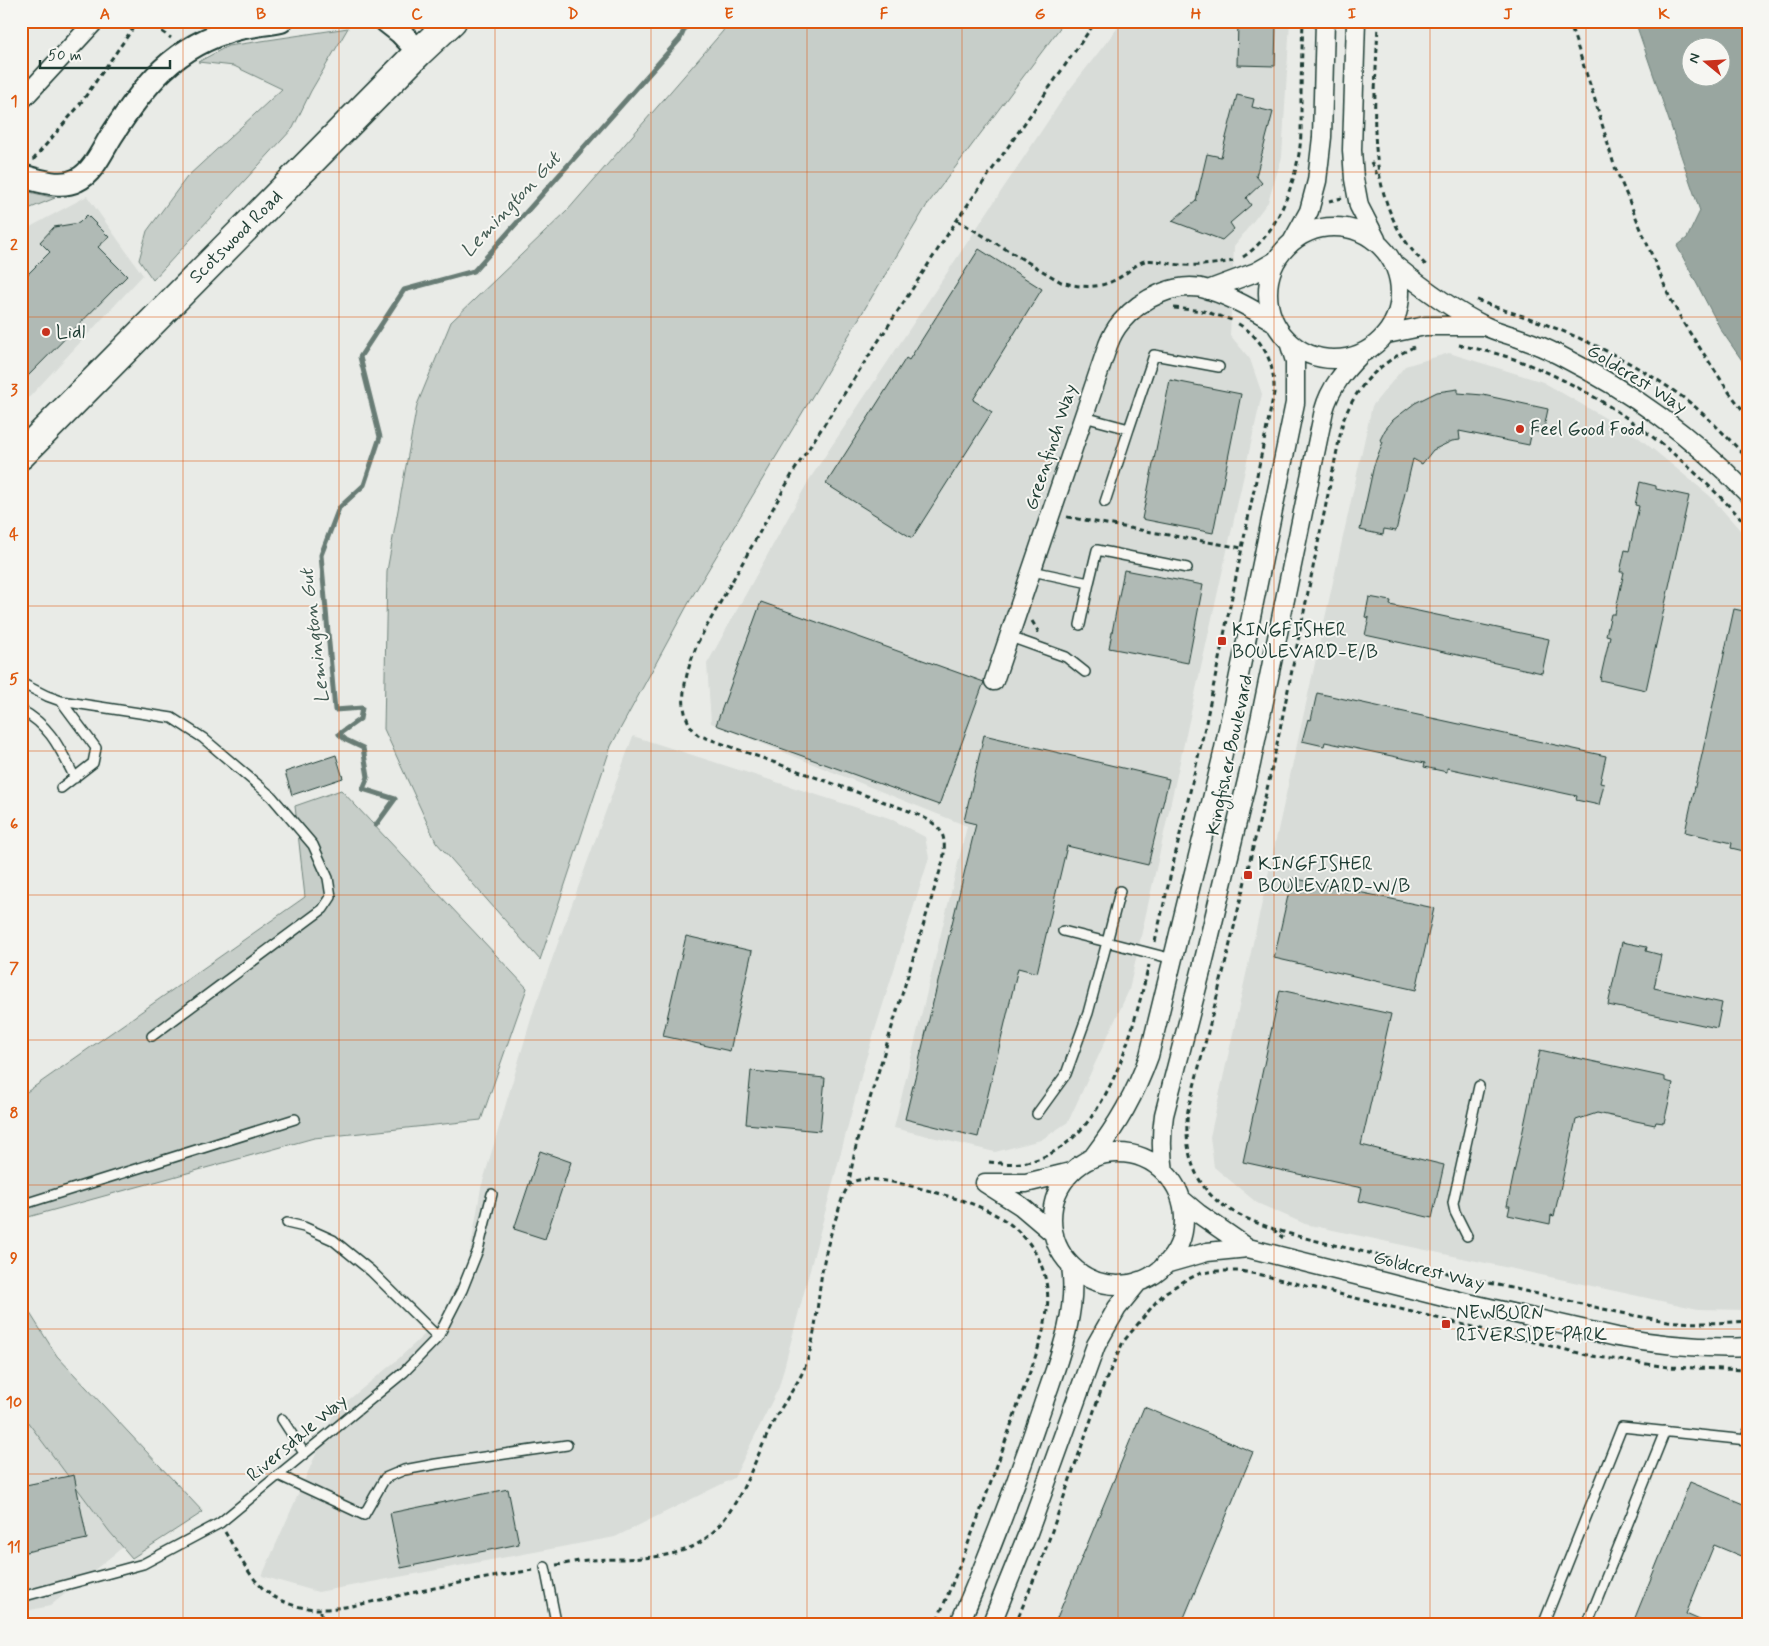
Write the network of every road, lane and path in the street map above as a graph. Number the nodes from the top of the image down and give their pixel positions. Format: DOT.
graph roads {
  1 [pos="95,21"];
  2 [pos="138,21"];
  3 [pos="147,21"];
  4 [pos="281,21"];
  5 [pos="386,21"];
  6 [pos="452,21"];
  7 [pos="1096,21"];
  8 [pos="1303,21"];
  9 [pos="1326,21"];
  10 [pos="1356,21"];
  11 [pos="1378,21"];
  12 [pos="1569,21"];
  13 [pos="188,49"];
  14 [pos="419,52"];
  15 [pos="21,101"];
  16 [pos="24,171"];
  17 [pos="1289,191"];
  18 [pos="1356,194"];
  19 [pos="1313,198"];
  20 [pos="957,220"];
  21 [pos="1376,239"];
  22 [pos="1293,240"];
  23 [pos="1277,260"];
  24 [pos="1396,266"];
  25 [pos="1432,271"];
  26 [pos="1208,290"];
  27 [pos="1472,298"];
  28 [pos="1170,309"];
  29 [pos="1274,322"];
  30 [pos="1486,326"];
  31 [pos="1387,334"];
  32 [pos="1290,342"];
  33 [pos="1453,343"];
  34 [pos="1419,346"];
  35 [pos="1360,355"];
  36 [pos="1219,367"];
  37 [pos="1084,417"];
  38 [pos="1748,417"];
  39 [pos="1129,429"];
  40 [pos="1340,432"];
  41 [pos="21,455"];
  42 [pos="1748,459"];
  43 [pos="1748,494"];
  44 [pos="1105,502"];
  45 [pos="1064,516"];
  46 [pos="1748,526"];
  47 [pos="1242,548"];
  48 [pos="1187,568"];
  49 [pos="1032,571"];
  50 [pos="1089,583"];
  51 [pos="1032,614"];
  52 [pos="1080,625"];
  53 [pos="1010,637"];
  54 [pos="1034,646"];
  55 [pos="1085,672"];
  56 [pos="994,681"];
  57 [pos="21,683"];
  58 [pos="61,701"];
  59 [pos="21,710"];
  60 [pos="74,778"];
  61 [pos="62,788"];
  62 [pos="1120,891"];
  63 [pos="1063,931"];
  64 [pos="1107,942"];
  65 [pos="1152,954"];
  66 [pos="1173,959"];
  67 [pos="152,1036"];
  68 [pos="1479,1086"];
  69 [pos="1194,1089"];
  70 [pos="1037,1114"];
  71 [pos="295,1119"];
  72 [pos="1093,1157"];
  73 [pos="989,1162"];
  74 [pos="1071,1172"];
  75 [pos="1164,1172"];
  76 [pos="848,1187"];
  77 [pos="492,1194"];
  78 [pos="1181,1199"];
  79 [pos="21,1205"];
  80 [pos="287,1223"];
  81 [pos="1054,1234"];
  82 [pos="1467,1236"];
  83 [pos="1248,1248"];
  84 [pos="1165,1264"];
  85 [pos="1071,1266"];
  86 [pos="1139,1281"];
  87 [pos="1048,1309"];
  88 [pos="1071,1310"];
  89 [pos="1110,1319"];
  90 [pos="1748,1321"];
  91 [pos="1130,1333"];
  92 [pos="438,1337"];
  93 [pos="1748,1347"];
  94 [pos="1748,1370"];
  95 [pos="282,1419"];
  96 [pos="1665,1431"];
  97 [pos="1747,1440"];
  98 [pos="566,1445"];
  99 [pos="304,1453"];
  100 [pos="278,1475"];
  101 [pos="220,1523"];
  102 [pos="544,1568"];
  103 [pos="21,1597"];
  104 [pos="321,1609"];
  105 [pos="555,1617"];
  106 [pos="321,1625"];
  107 [pos="935,1625"];
  108 [pos="959,1625"];
  109 [pos="991,1625"];
  110 [pos="1015,1625"];
  111 [pos="1543,1625"];
  112 [pos="1588,1625"];
  1 -- 15 [label="street"];
  2 -- 16 [label="path"];
  3 -- 13 [label="path"];
  4 -- 13 [label="street"];
  5 -- 14 [label="street"];
  6 -- 14 [label="main road, Scotswood Road"];
  7 -- 20 [label="path"];
  8 -- 17 [label="path"];
  9 -- 19 [label="street"];
  10 -- 18 [label="street"];
  11 -- 25 [label="path"];
  12 -- 38 [label="path"];
  13 -- 16 [label="street"];
  14 -- 41 [label="main road, Scotswood Road"];
  17 -- 19 [label="path"];
  17 -- 20 [label="path"];
  18 -- 19 [label="path"];
  18 -- 21 [label="street"];
  19 -- 22 [label="street"];
  20 -- 76 [label="path"];
  21 -- 22 [label="street"];
  21 -- 24 [label="street"];
  22 -- 23 [label="street"];
  23 -- 26 [label="street, Greenfinch Way"];
  23 -- 29 [label="street"];
  24 -- 30 [label="street"];
  24 -- 31 [label="street"];
  26 -- 29 [label="street, Greenfinch Way"];
  26 -- 37 [label="street, Greenfinch Way"];
  27 -- 42 [label="path"];
  28 -- 47 [label="path"];
  29 -- 32 [label="street"];
  30 -- 31 [label="street"];
  30 -- 43 [label="street, Goldcrest Way"];
  31 -- 35 [label="street"];
  32 -- 35 [label="street"];
  32 -- 66 [label="street, Kingfisher Boulevard"];
  33 -- 46 [label="path"];
  34 -- 40 [label="path"];
  35 -- 75 [label="street, Kingfisher Boulevard"];
  36 -- 39 [label="lane"];
  37 -- 39 [label="lane"];
  37 -- 49 [label="street, Greenfinch Way"];
  39 -- 44 [label="lane"];
  45 -- 47 [label="path"];
  47 -- 65 [label="path"];
  48 -- 50 [label="lane"];
  49 -- 50 [label="lane"];
  49 -- 53 [label="street, Greenfinch Way"];
  50 -- 52 [label="lane"];
  51 -- 54 [label="path"];
  53 -- 54 [label="lane"];
  53 -- 56 [label="street, Greenfinch Way"];
  54 -- 55 [label="lane"];
  57 -- 58 [label="lane"];
  58 -- 60 [label="lane"];
  58 -- 67 [label="lane"];
  59 -- 60 [label="lane"];
  60 -- 61 [label="lane"];
  62 -- 64 [label="lane"];
  63 -- 64 [label="lane"];
  64 -- 65 [label="lane"];
  64 -- 70 [label="lane"];
  65 -- 66 [label="lane"];
  65 -- 73 [label="path"];
  66 -- 72 [label="street, Kingfisher Boulevard"];
  68 -- 82 [label="lane"];
  69 -- 90 [label="path"];
  71 -- 79 [label="lane"];
  72 -- 74 [label="street"];
  72 -- 75 [label="street"];
  74 -- 81 [label="street"];
  74 -- 81 [label="street"];
  75 -- 78 [label="street"];
  76 -- 87 [label="path"];
  76 -- 102 [label="path"];
  77 -- 92 [label="lane, Riversdale Way"];
  78 -- 83 [label="street"];
  78 -- 84 [label="street"];
  80 -- 92 [label="lane"];
  81 -- 85 [label="street"];
  83 -- 84 [label="street"];
  83 -- 93 [label="street, Goldcrest Way"];
  84 -- 86 [label="street"];
  85 -- 86 [label="street"];
  85 -- 88 [label="street"];
  86 -- 89 [label="street"];
  87 -- 88 [label="path"];
  87 -- 107 [label="path"];
  88 -- 108 [label="street"];
  89 -- 91 [label="path"];
  89 -- 109 [label="street"];
  91 -- 94 [label="path"];
  91 -- 110 [label="path"];
  92 -- 99 [label="lane, Riversdale Way"];
  95 -- 99 [label="lane"];
  96 -- 97 [label="lane"];
  96 -- 111 [label="lane"];
  96 -- 112 [label="lane"];
  98 -- 100 [label="lane"];
  99 -- 100 [label="lane, Riversdale Way"];
  100 -- 101 [label="lane, Riversdale Way"];
  101 -- 103 [label="lane, Riversdale Way"];
  101 -- 104 [label="path"];
  102 -- 104 [label="path"];
  102 -- 105 [label="lane"];
  104 -- 106 [label="path"];
}
